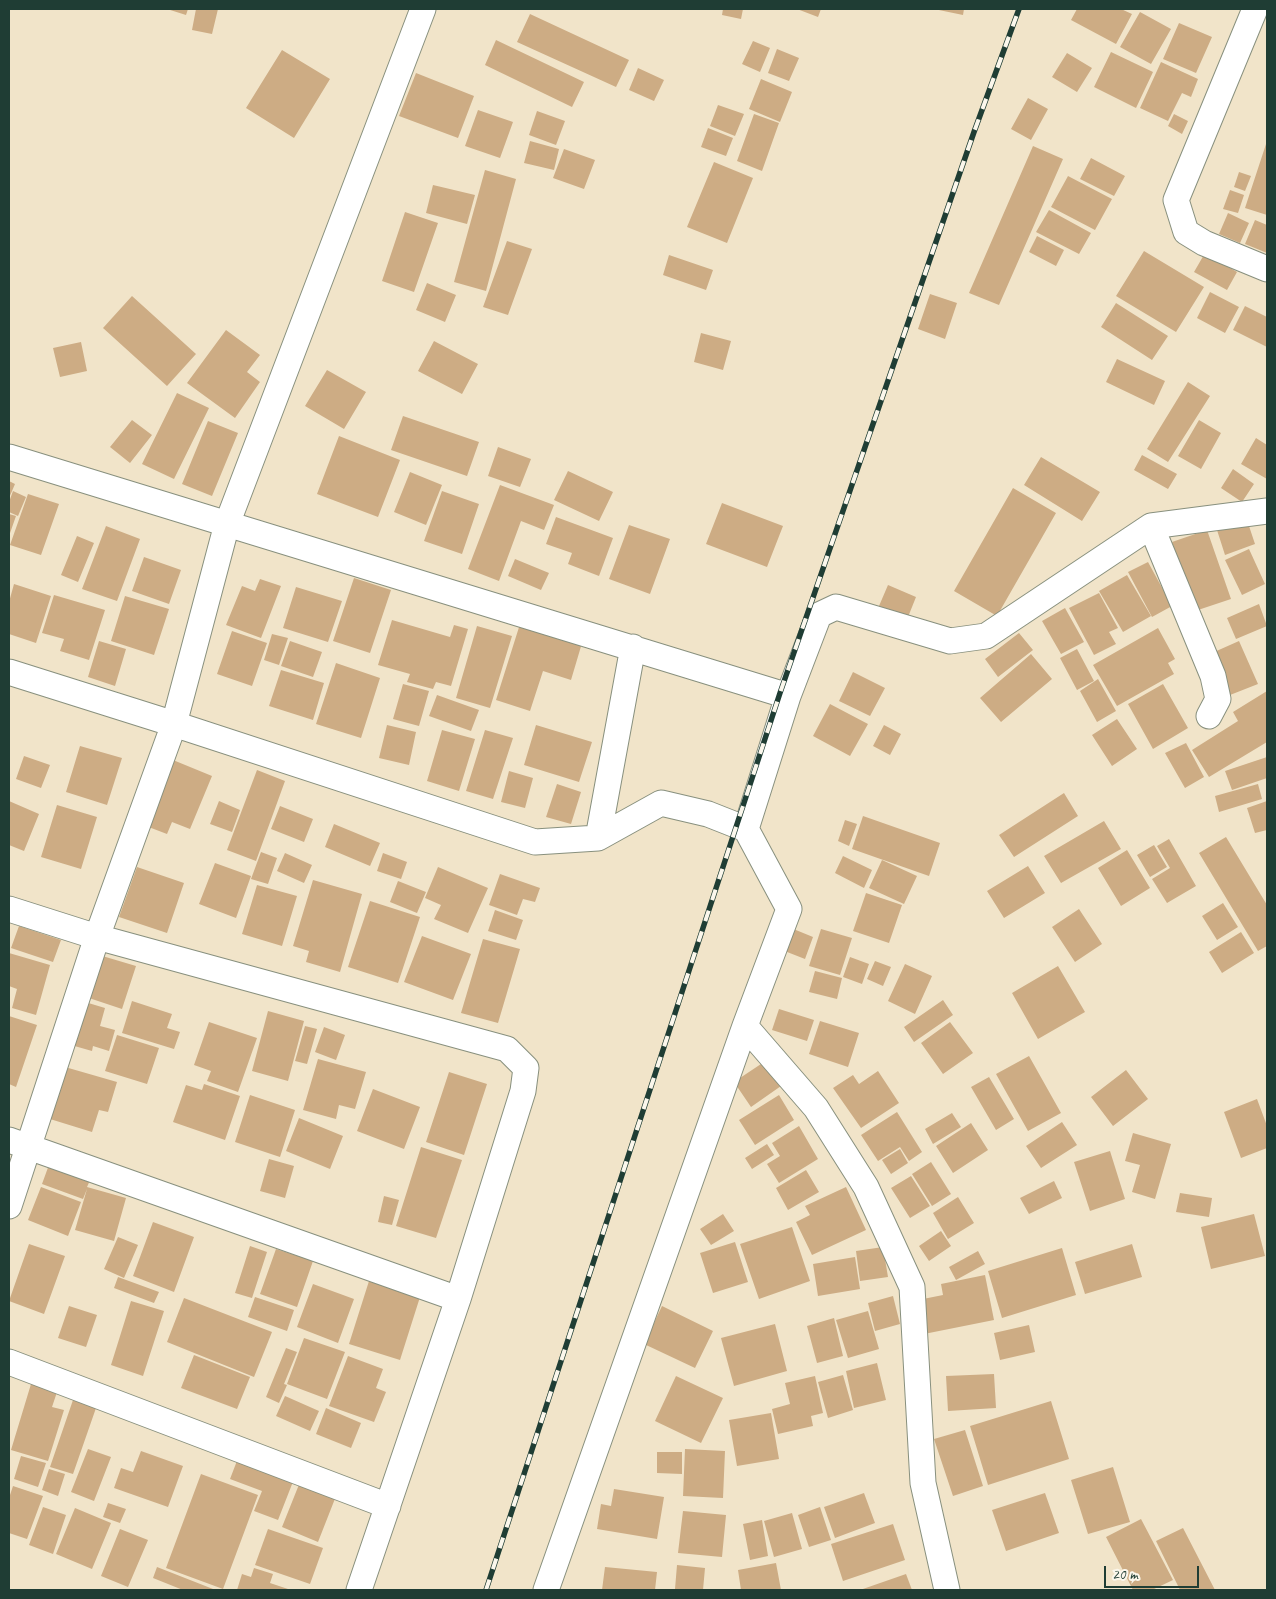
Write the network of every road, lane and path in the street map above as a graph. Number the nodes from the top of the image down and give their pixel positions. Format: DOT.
graph roads {
  1 [pos="423,9"];
  2 [pos="1256,9"];
  3 [pos="1267,269"];
  4 [pos="9,458"];
  5 [pos="1267,511"];
  6 [pos="227,524"];
  7 [pos="1151,526"];
  8 [pos="633,647"];
  9 [pos="9,672"];
  10 [pos="788,696"];
  11 [pos="1210,716"];
  12 [pos="174,724"];
  13 [pos="746,829"];
  14 [pos="598,838"];
  15 [pos="9,909"];
  16 [pos="97,937"];
  17 [pos="745,1026"];
  18 [pos="18,1144"];
  19 [pos="9,1206"];
  20 [pos="458,1299"];
  21 [pos="9,1362"];
  22 [pos="388,1506"];
  23 [pos="359,1590"];
  24 [pos="546,1590"];
  25 [pos="947,1590"];
  1 -- 6 [label="street"];
  2 -- 3 [label="street"];
  4 -- 6 [label="street"];
  5 -- 7 [label="street"];
  6 -- 8 [label="street"];
  6 -- 12 [label="street"];
  7 -- 10 [label="street"];
  7 -- 11 [label="street"];
  8 -- 10 [label="street"];
  8 -- 14 [label="street"];
  9 -- 12 [label="street"];
  10 -- 13 [label="street"];
  12 -- 14 [label="street"];
  12 -- 16 [label="street"];
  13 -- 14 [label="street"];
  13 -- 17 [label="street"];
  15 -- 16 [label="street"];
  16 -- 18 [label="street"];
  16 -- 20 [label="street"];
  17 -- 24 [label="street"];
  17 -- 25 [label="street"];
  18 -- 19 [label="street"];
  18 -- 20 [label="street"];
  20 -- 22 [label="street"];
  21 -- 22 [label="street"];
  22 -- 23 [label="street"];
}
